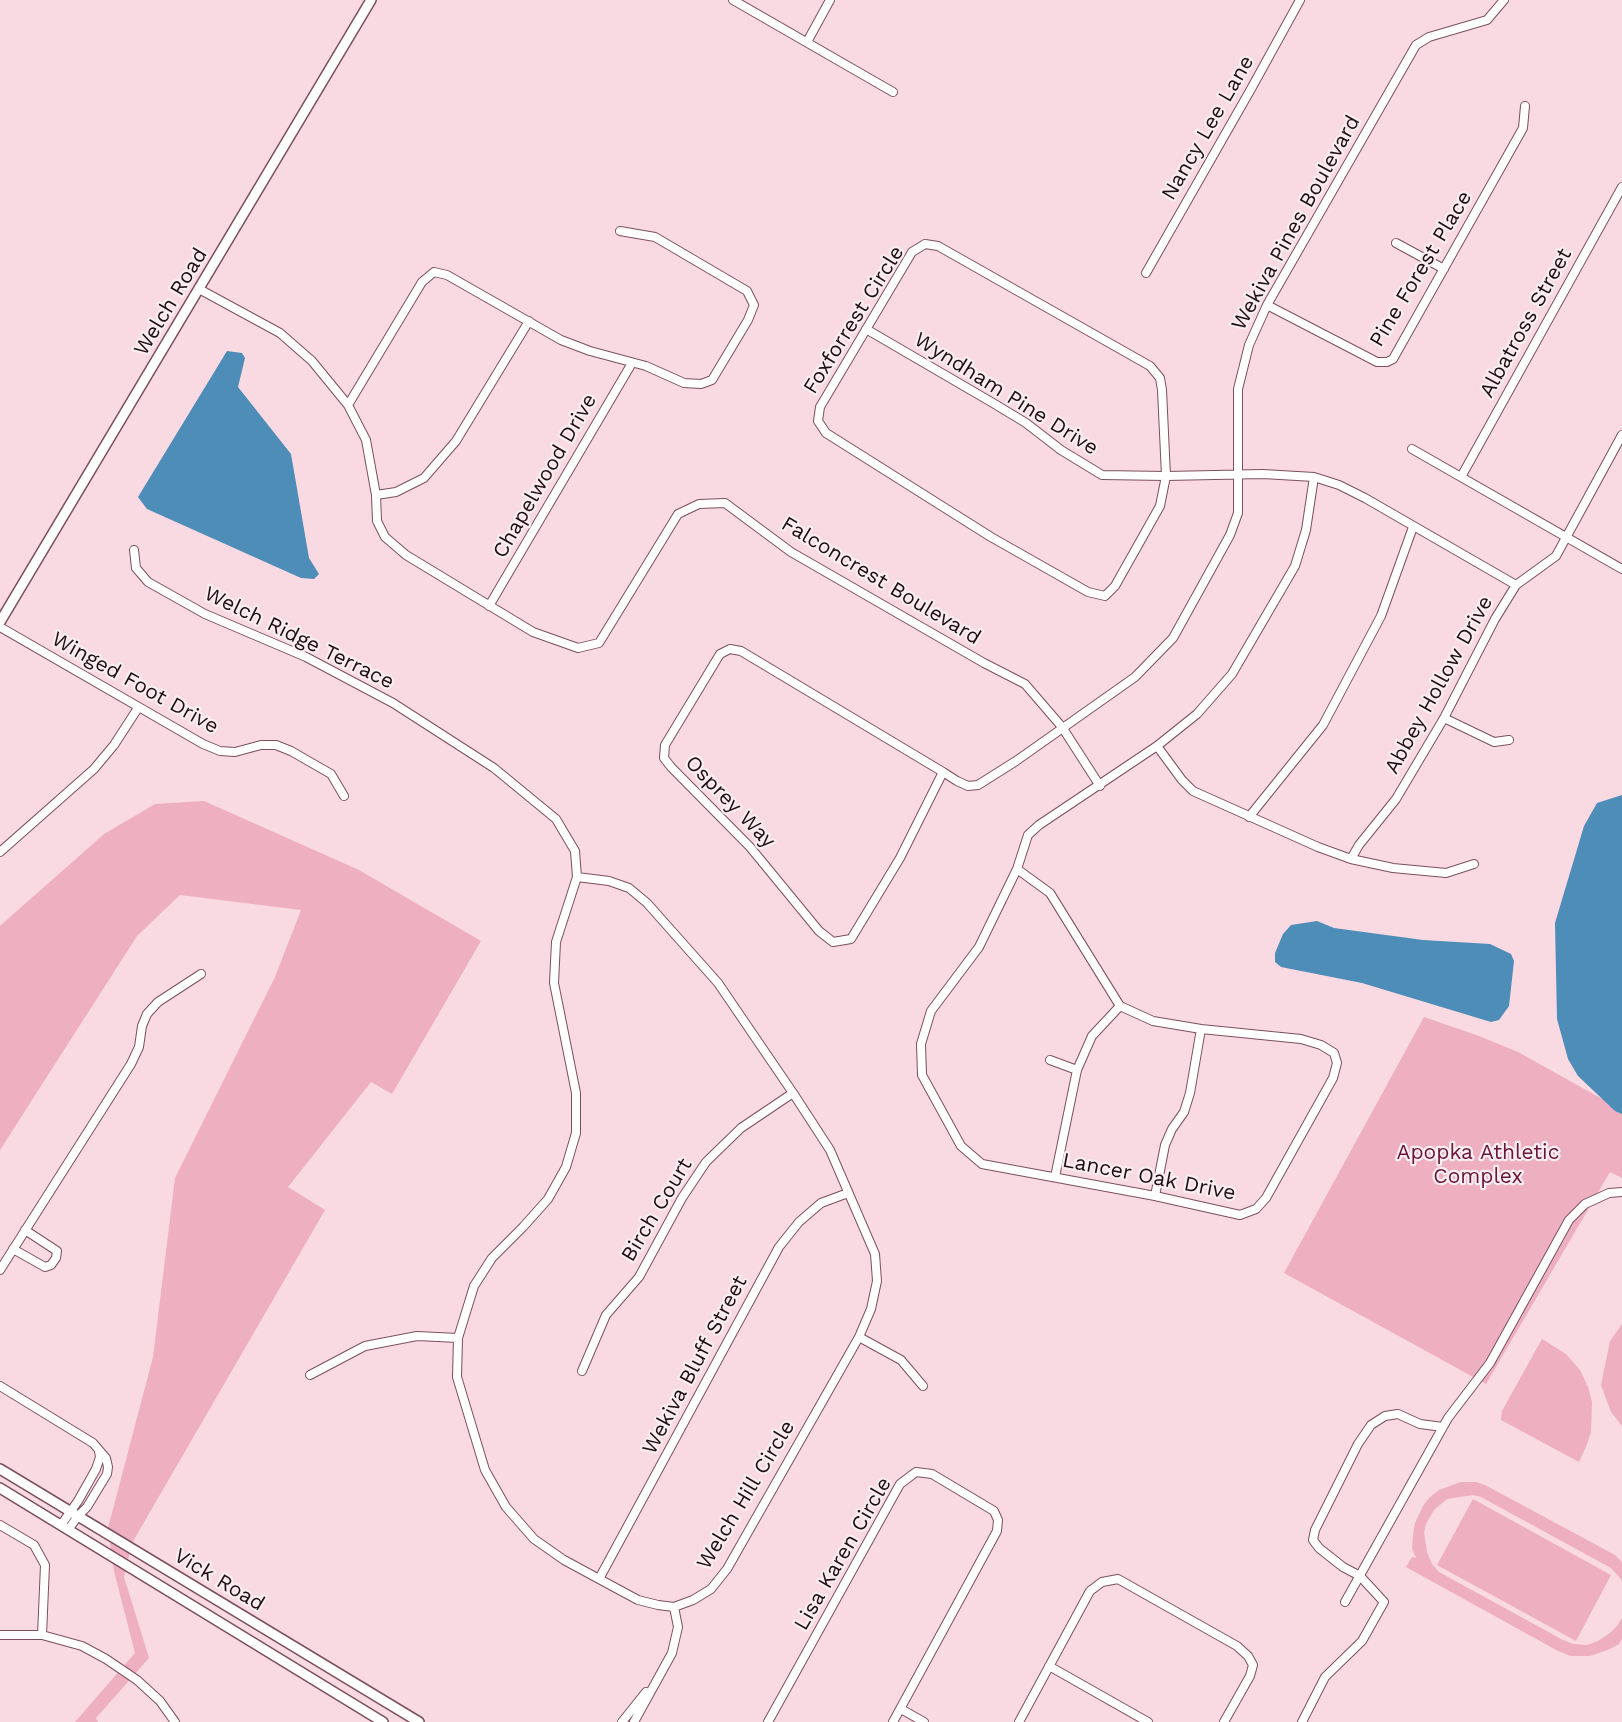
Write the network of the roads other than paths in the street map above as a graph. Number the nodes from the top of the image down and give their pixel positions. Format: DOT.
graph roads {
  1 [pos="371,0"];
  2 [pos="733,0"];
  3 [pos="830,0"];
  4 [pos="1300,0"];
  5 [pos="1504,0"];
  6 [pos="807,42"];
  7 [pos="893,92"];
  8 [pos="1525,106"];
  9 [pos="1622,187"];
  10 [pos="620,231"];
  11 [pos="1396,243"];
  12 [pos="1444,269"];
  13 [pos="1146,273"];
  14 [pos="199,289"];
  15 [pos="1267,304"];
  16 [pos="529,321"];
  17 [pos="866,329"];
  18 [pos="632,363"];
  19 [pos="348,405"];
  20 [pos="1622,435"];
  21 [pos="1412,448"];
  22 [pos="1239,475"];
  23 [pos="1166,476"];
  24 [pos="1314,477"];
  25 [pos="1461,477"];
  26 [pos="376,495"];
  27 [pos="1413,527"];
  28 [pos="1566,537"];
  29 [pos="134,550"];
  30 [pos="1622,569"];
  31 [pos="1516,585"];
  32 [pos="489,606"];
  33 [pos="0,622"];
  34 [pos="0,627"];
  35 [pos="138,708"];
  36 [pos="1444,718"];
  37 [pos="1062,727"];
  38 [pos="1509,740"];
  39 [pos="1157,746"];
  40 [pos="1016,761"];
  41 [pos="943,772"];
  42 [pos="1100,786"];
  43 [pos="344,796"];
  44 [pos="1249,817"];
  45 [pos="0,852"];
  46 [pos="1351,859"];
  47 [pos="1474,864"];
  48 [pos="1017,869"];
  49 [pos="577,877"];
  50 [pos="201,974"];
  51 [pos="1120,1006"];
  52 [pos="1201,1029"];
  53 [pos="1050,1060"];
  54 [pos="1077,1070"];
  55 [pos="793,1093"];
  56 [pos="1055,1177"];
  57 [pos="1622,1192"];
  58 [pos="848,1193"];
  59 [pos="1155,1196"];
  60 [pos="26,1230"];
  61 [pos="13,1249"];
  62 [pos="0,1270"];
  63 [pos="859,1337"];
  64 [pos="458,1338"];
  65 [pos="582,1371"];
  66 [pos="310,1375"];
  67 [pos="0,1386"];
  68 [pos="923,1386"];
  69 [pos="1443,1427"];
  70 [pos="99,1450"];
  71 [pos="0,1469"];
  72 [pos="94,1474"];
  73 [pos="104,1480"];
  74 [pos="0,1488"];
  75 [pos="74,1513"];
  76 [pos="0,1525"];
  77 [pos="65,1527"];
  78 [pos="1360,1576"];
  79 [pos="599,1579"];
  80 [pos="1345,1602"];
  81 [pos="674,1607"];
  82 [pos="0,1635"];
  83 [pos="42,1635"];
  84 [pos="1049,1666"];
  85 [pos="657,1679"];
  86 [pos="901,1709"];
  87 [pos="176,1722"];
  88 [pos="383,1722"];
  89 [pos="420,1722"];
  90 [pos="622,1722"];
  91 [pos="634,1722"];
  92 [pos="768,1722"];
  93 [pos="893,1722"];
  94 [pos="924,1722"];
  95 [pos="1019,1722"];
  96 [pos="1148,1722"];
  97 [pos="1224,1722"];
  98 [pos="1302,1722"];
  1 -- 14 [label="street, Welch Road"];
  2 -- 6 [label="street"];
  3 -- 6 [label="street"];
  4 -- 13 [label="street, Nancy Lee Lane"];
  5 -- 15 [label="street, Wekiva Pines Boulevard"];
  6 -- 7 [label="street"];
  8 -- 12 [label="street, Pine Forest Place"];
  9 -- 25 [label="street, Albatross Street"];
  10 -- 18 [label="street"];
  11 -- 12 [label="street"];
  12 -- 15 [label="street, Pine Forest Place"];
  14 -- 19 [label="street, Falconcrest Boulevard"];
  14 -- 33 [label="street, Welch Road"];
  15 -- 22 [label="street, Wekiva Pines Boulevard"];
  16 -- 18 [label="street"];
  16 -- 19 [label="street"];
  16 -- 26 [label="street"];
  17 -- 23 [label="street, Wyndham Pine Drive"];
  17 -- 23 [label="street, Foxforrest Circle"];
  17 -- 23 [label="street, Foxforrest Circle"];
  18 -- 32 [label="street, Chapelwood Drive"];
  19 -- 26 [label="street, Falconcrest Boulevard"];
  20 -- 28 [label="street, Abbey Hollow Drive"];
  21 -- 25 [label="street"];
  22 -- 23 [label="street, Wyndham Pine Drive"];
  22 -- 24 [label="street, Wyndham Pine Drive"];
  22 -- 37 [label="street, Wekiva Pines Boulevard"];
  24 -- 27 [label="street, Wyndham Pine Drive"];
  24 -- 39 [label="street, Lancer Oak Drive"];
  25 -- 28 [label="street"];
  26 -- 32 [label="street, Falconcrest Boulevard"];
  27 -- 31 [label="street, Wyndham Pine Drive"];
  27 -- 44 [label="street"];
  28 -- 30 [label="street"];
  28 -- 31 [label="street, Abbey Hollow Drive"];
  29 -- 49 [label="street, Welch Ridge Terrace"];
  31 -- 36 [label="street, Abbey Hollow Drive"];
  32 -- 37 [label="street, Falconcrest Boulevard"];
  34 -- 35 [label="street, Winged Foot Drive"];
  35 -- 43 [label="street, Winged Foot Drive"];
  35 -- 45 [label="street"];
  36 -- 38 [label="street"];
  36 -- 46 [label="street, Abbey Hollow Drive"];
  37 -- 40 [label="street, Wekiva Pines Boulevard"];
  37 -- 42 [label="street, Falconcrest Boulevard"];
  39 -- 42 [label="street, Lancer Oak Drive"];
  39 -- 44 [label="street"];
  40 -- 41 [label="street, Osprey Way"];
  41 -- 41 [label="street, Osprey Way"];
  42 -- 48 [label="street, Lancer Oak Drive"];
  44 -- 46 [label="street"];
  46 -- 47 [label="street"];
  48 -- 51 [label="street"];
  48 -- 56 [label="street, Lancer Oak Drive"];
  49 -- 55 [label="street, Welch Hill Circle"];
  49 -- 64 [label="street"];
  50 -- 60 [label="street"];
  51 -- 52 [label="street, Lancer Oak Drive"];
  51 -- 54 [label="street"];
  52 -- 59 [label="street"];
  52 -- 59 [label="street, Lancer Oak Drive"];
  53 -- 54 [label="street"];
  54 -- 56 [label="street"];
  55 -- 58 [label="street, Welch Hill Circle"];
  55 -- 65 [label="street, Birch Court"];
  56 -- 59 [label="street, Lancer Oak Drive"];
  57 -- 69 [label="street"];
  58 -- 63 [label="street, Welch Hill Circle"];
  58 -- 79 [label="street, Wekiva Bluff Street"];
  60 -- 61 [label="street"];
  60 -- 61 [label="street"];
  61 -- 62 [label="street"];
  63 -- 68 [label="street"];
  63 -- 81 [label="street, Welch Hill Circle"];
  64 -- 66 [label="street"];
  64 -- 79 [label="street"];
  67 -- 70 [label="street"];
  69 -- 78 [label="street"];
  69 -- 78 [label="street"];
  70 -- 72 [label="street"];
  70 -- 73 [label="street"];
  71 -- 75 [label="street, Vick Road"];
  72 -- 73 [label="street"];
  72 -- 75 [label="street"];
  73 -- 75 [label="street"];
  74 -- 77 [label="street, Vick Road"];
  75 -- 77 [label="street"];
  75 -- 89 [label="street, Vick Road"];
  76 -- 83 [label="street"];
  77 -- 88 [label="street, Vick Road"];
  78 -- 80 [label="street"];
  78 -- 98 [label="street"];
  79 -- 81 [label="street"];
  81 -- 85 [label="street"];
  82 -- 83 [label="street"];
  83 -- 87 [label="street"];
  84 -- 95 [label="street"];
  84 -- 96 [label="street"];
  84 -- 97 [label="street"];
  85 -- 90 [label="street"];
  85 -- 91 [label="street"];
  86 -- 92 [label="street, Lisa Karen Circle"];
  86 -- 93 [label="street, Lisa Karen Circle"];
  86 -- 94 [label="street"];
}
